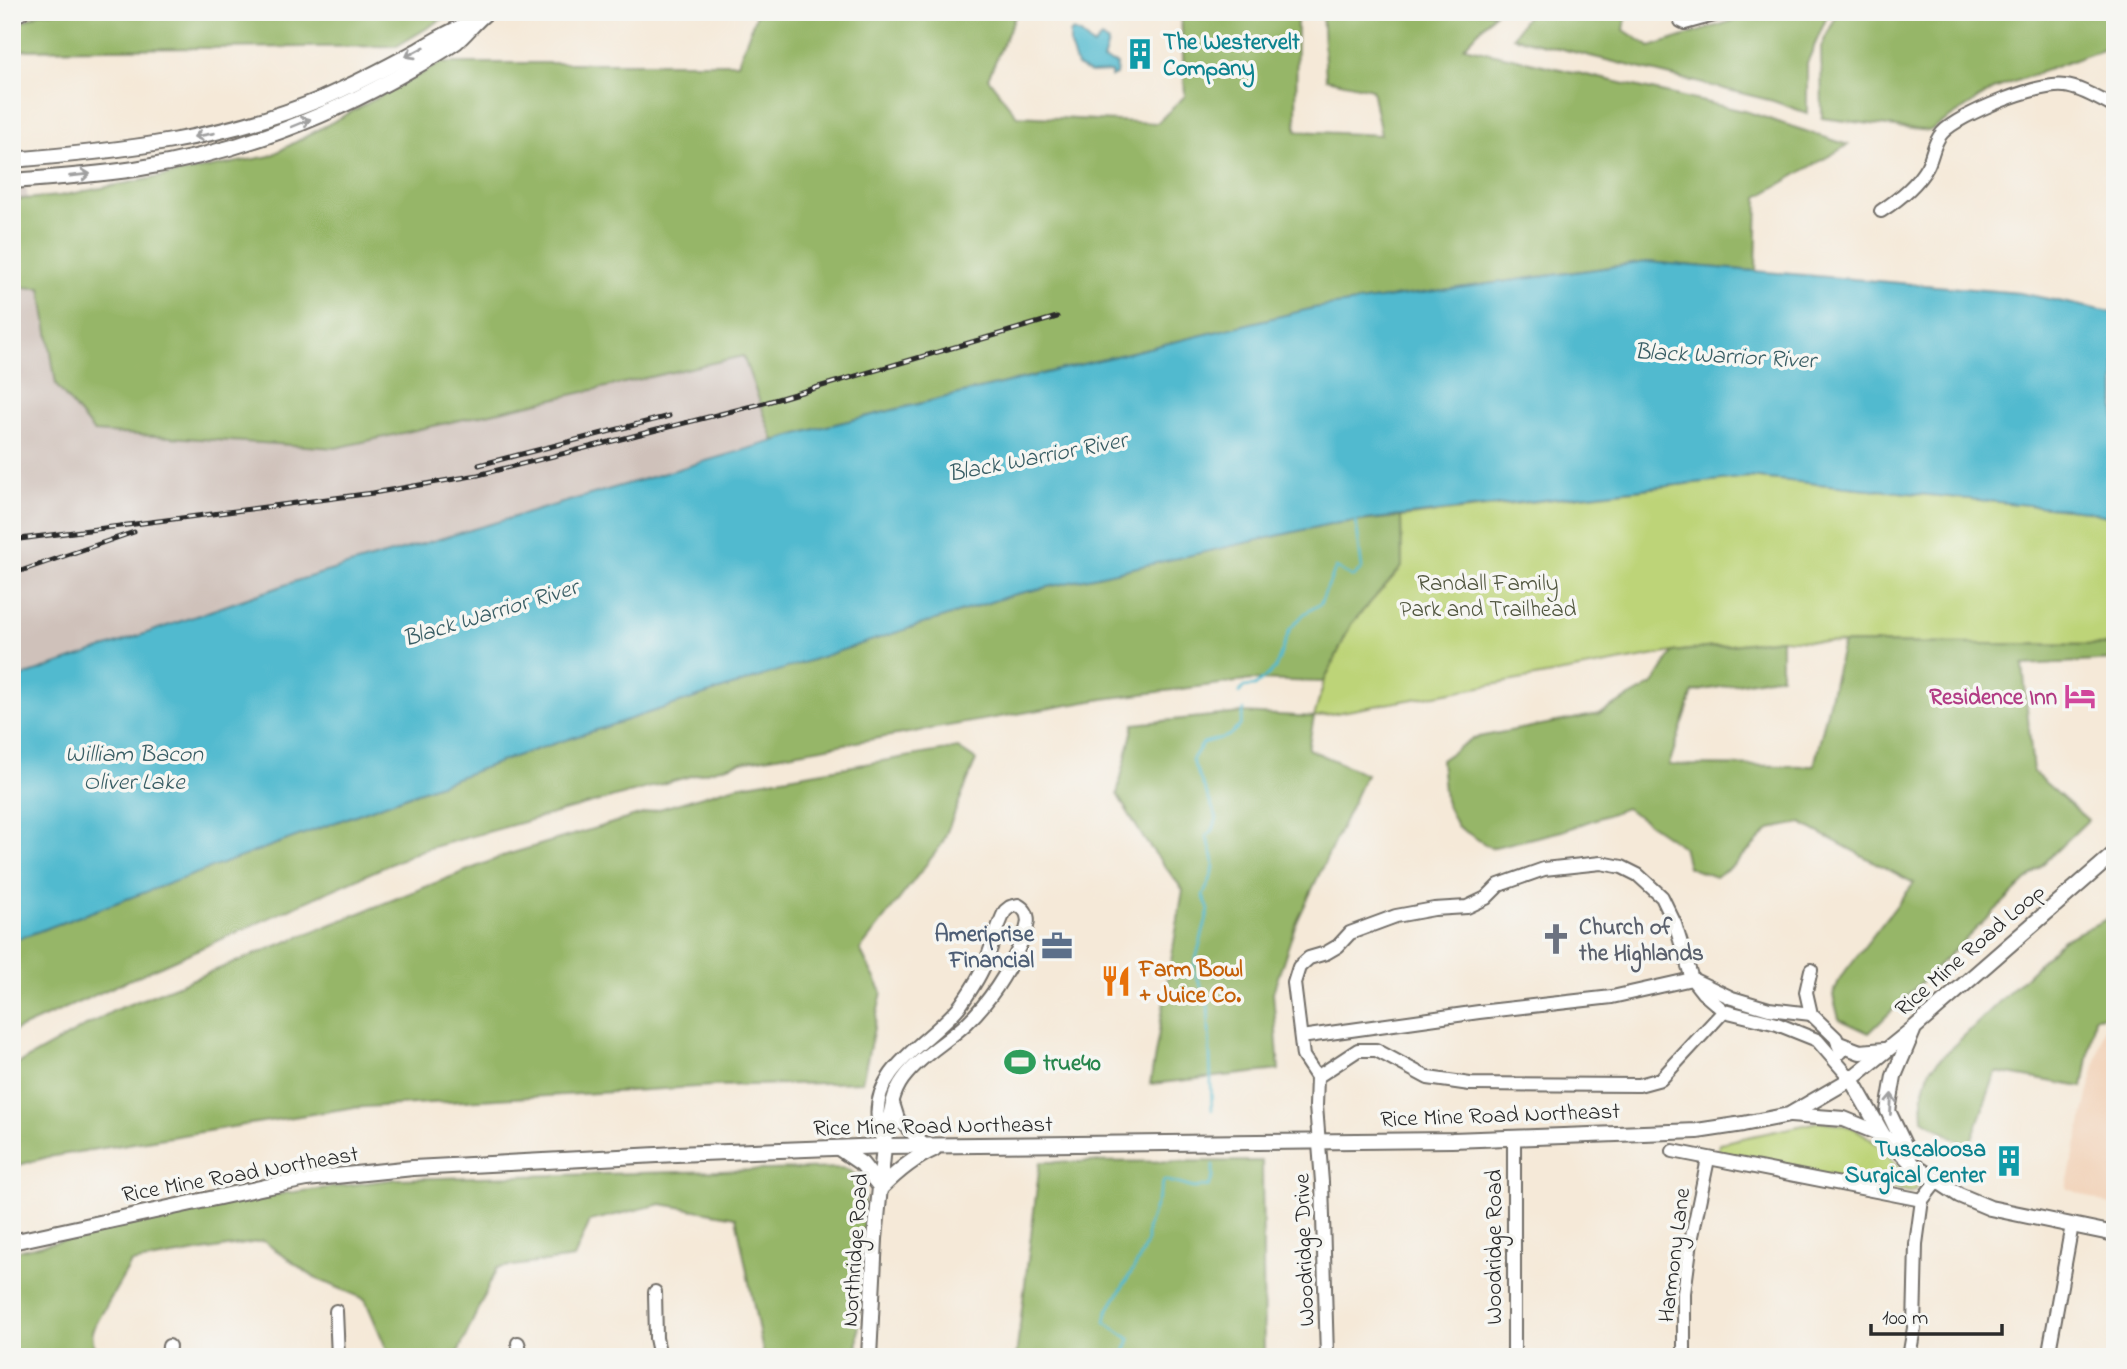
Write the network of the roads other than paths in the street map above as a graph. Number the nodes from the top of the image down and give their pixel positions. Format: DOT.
graph roads {
  1 [pos="20,12"];
  2 [pos="1677,12"];
  3 [pos="1725,12"];
  4 [pos="12,16"];
  5 [pos="481,17"];
  6 [pos="2115,107"];
  7 [pos="12,160"];
  8 [pos="12,181"];
  9 [pos="1881,212"];
  10 [pos="2115,853"];
  11 [pos="1811,970"];
  12 [pos="1692,979"];
  13 [pos="1724,1011"];
  14 [pos="1811,1014"];
  15 [pos="1914,1028"];
  16 [pos="1301,1037"];
  17 [pos="1839,1044"];
  18 [pos="1886,1050"];
  19 [pos="1317,1077"];
  20 [pos="1851,1079"];
  21 [pos="892,1101"];
  22 [pos="1789,1115"];
  23 [pos="1883,1135"];
  24 [pos="1514,1138"];
  25 [pos="1320,1143"];
  26 [pos="884,1146"];
  27 [pos="932,1147"];
  28 [pos="839,1149"];
  29 [pos="1673,1151"];
  30 [pos="1709,1159"];
  31 [pos="1915,1166"];
  32 [pos="1936,1182"];
  33 [pos="881,1188"];
  34 [pos="1922,1200"];
  35 [pos="2072,1225"];
  36 [pos="2115,1234"];
  37 [pos="12,1242"];
  38 [pos="655,1292"];
  39 [pos="336,1311"];
  40 [pos="518,1343"];
  41 [pos="338,1357"];
  42 [pos="522,1357"];
  43 [pos="660,1357"];
  44 [pos="869,1357"];
  45 [pos="1327,1357"];
  46 [pos="1514,1357"];
  47 [pos="1684,1357"];
  48 [pos="1909,1357"];
  49 [pos="2048,1357"];
  1 -- 4 [label="main road"];
  2 -- 3 [label="street"];
  5 -- 7 [label="main road, one-way"];
  8 -- 5 [label="main road, one-way"];
  6 -- 9 [label="street"];
  10 -- 15 [label="main road, Rice Mine Road Loop"];
  11 -- 14 [label="street"];
  12 -- 13 [label="street"];
  12 -- 14 [label="street"];
  12 -- 16 [label="street"];
  12 -- 16 [label="street"];
  13 -- 19 [label="street"];
  13 -- 20 [label="street"];
  14 -- 17 [label="street"];
  15 -- 18 [label="main road, Rice Mine Road Loop"];
  31 -- 15 [label="main road, one-way"];
  16 -- 19 [label="street"];
  17 -- 18 [label="main road"];
  17 -- 20 [label="street"];
  18 -- 20 [label="main road, Rice Mine Road Loop"];
  19 -- 25 [label="street, Woodridge Drive"];
  20 -- 22 [label="main road, Rice Mine Road Northeast"];
  20 -- 23 [label="main road"];
  21 -- 26 [label="street"];
  21 -- 26 [label="street"];
  21 -- 27 [label="street"];
  22 -- 23 [label="main road"];
  22 -- 24 [label="main road, Rice Mine Road Northeast"];
  23 -- 31 [label="main road"];
  24 -- 25 [label="main road, Rice Mine Road Northeast"];
  24 -- 46 [label="street, Woodridge Road"];
  25 -- 27 [label="main road, Rice Mine Road Northeast"];
  25 -- 45 [label="street, Woodridge Drive"];
  26 -- 27 [label="main road, Rice Mine Road Northeast"];
  26 -- 28 [label="main road, Rice Mine Road Northeast"];
  26 -- 33 [label="main road, Northridge Road"];
  27 -- 33 [label="main road"];
  28 -- 33 [label="main road"];
  28 -- 37 [label="main road, Rice Mine Road Northeast"];
  29 -- 30 [label="street"];
  30 -- 34 [label="street"];
  30 -- 47 [label="street, Harmony Lane"];
  31 -- 32 [label="main road"];
  32 -- 34 [label="street"];
  32 -- 35 [label="main road"];
  33 -- 44 [label="main road, Northridge Road"];
  34 -- 48 [label="street"];
  35 -- 36 [label="main road"];
  35 -- 49 [label="street"];
  38 -- 43 [label="street"];
  39 -- 41 [label="street"];
  40 -- 42 [label="street"];
}
